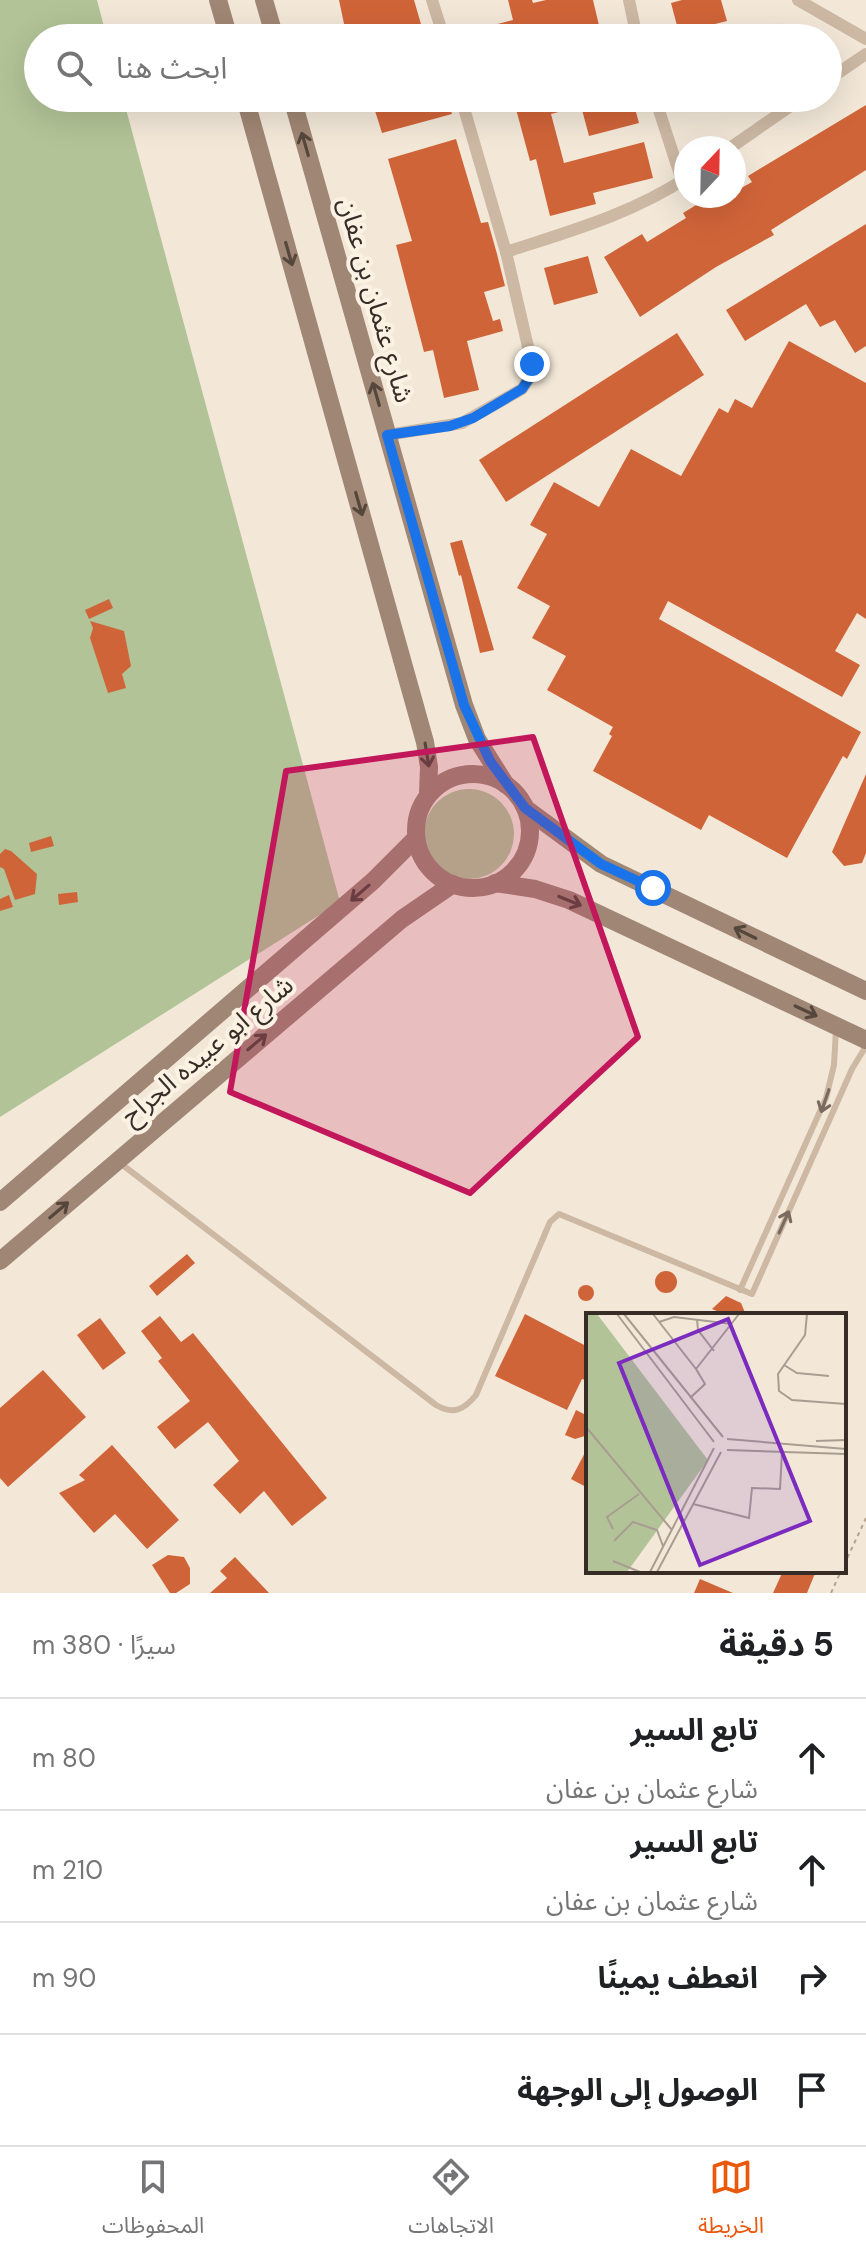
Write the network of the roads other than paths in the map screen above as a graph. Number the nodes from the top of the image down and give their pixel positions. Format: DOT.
graph roads {
  1 [pos="218,0"];
  2 [pos="264,0"];
  3 [pos="432,0"];
  4 [pos="629,0"];
  5 [pos="798,0"];
  6 [pos="225,24"];
  7 [pos="271,24"];
  8 [pos="440,24"];
  9 [pos="634,24"];
  10 [pos="840,24"];
  11 [pos="842,25"];
  12 [pos="866,39"];
  13 [pos="866,54"];
  14 [pos="842,70"];
  15 [pos="249,112"];
  16 [pos="296,112"];
  17 [pos="465,112"];
  18 [pos="660,112"];
  19 [pos="782,112"];
  20 [pos="746,137"];
  21 [pos="674,152"];
  22 [pos="674,185"];
  23 [pos="506,252"];
  24 [pos="387,435"];
  25 [pos="506,785"];
  26 [pos="428,794"];
  27 [pos="525,808"];
  28 [pos="416,838"];
  29 [pos="495,883"];
  30 [pos="453,884"];
  31 [pos="866,991"];
  32 [pos="836,1025"];
  33 [pos="866,1040"];
  34 [pos="866,1046"];
  35 [pos="118,1160"];
  36 [pos="0,1202"];
  37 [pos="0,1261"];
  38 [pos="740,1290"];
  1 -- 6 [label="main road"];
  2 -- 7 [label="main road"];
  3 -- 8 [label="street"];
  4 -- 9 [label="street"];
  5 -- 10 [label="street"];
  11 -- 12 [label="street"];
  13 -- 14 [label="street"];
  15 -- 26 [label="main road, one-way"];
  24 -- 16 [label="main road, شارع عثمان بن عفان, one-way"];
  17 -- 23 [label="street"];
  18 -- 21 [label="street"];
  19 -- 20 [label="street"];
  22 -- 23 [label="street"];
  23 -- 24 [label="street"];
  24 -- 25 [label="main road, شارع عثمان بن عفان"];
  25 -- 26 [label="main road"];
  25 -- 27 [label="main road"];
  26 -- 28 [label="main road"];
  27 -- 29 [label="main road"];
  31 -- 27 [label="main road, one-way"];
  28 -- 30 [label="main road"];
  28 -- 36 [label="main road, شارع ابو عبيده الجراح, one-way"];
  29 -- 30 [label="main road"];
  29 -- 32 [label="main road, one-way"];
  35 -- 30 [label="main road, شارع ابو عبيده الجراح, one-way"];
  32 -- 33 [label="main road"];
  32 -- 38 [label="lane, one-way"];
  38 -- 34 [label="lane, one-way"];
  37 -- 35 [label="main road, شارع ابو عبيده الجراح, one-way"];
  35 -- 38 [label="lane"];
}
